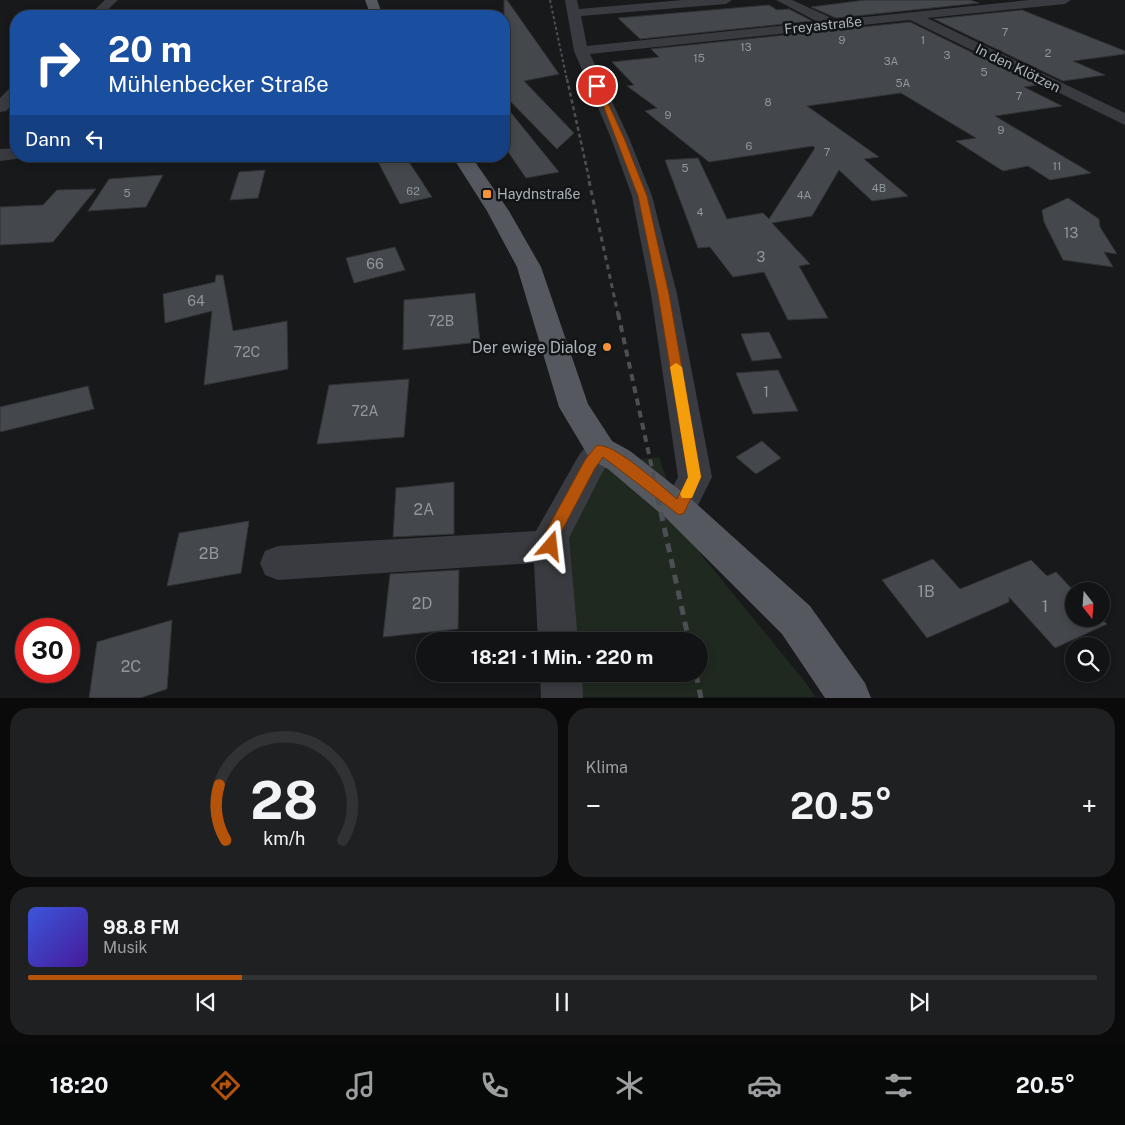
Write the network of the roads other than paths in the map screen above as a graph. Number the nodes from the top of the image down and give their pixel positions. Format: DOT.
graph roads {
  1 [pos="112,0"];
  2 [pos="726,0"];
  3 [pos="782,0"];
  4 [pos="1065,0"];
  5 [pos="930,3"];
  6 [pos="573,6"];
  7 [pos="101,10"];
  8 [pos="952,12"];
  9 [pos="911,16"];
  10 [pos="833,24"];
  11 [pos="581,51"];
  12 [pos="10,97"];
  13 [pos="0,107"];
  14 [pos="1125,120"];
  15 [pos="464,162"];
  16 [pos="601,450"];
  17 [pos="679,509"];
  18 [pos="551,546"];
  19 [pos="278,562"];
  20 [pos="557,632"];
  21 [pos="561,682"];
  22 [pos="562,698"];
  23 [pos="850,698"];
  1 -- 7 [label="street"];
  2 -- 6 [label="street"];
  3 -- 10 [label="street"];
  4 -- 8 [label="street, Freyastraße"];
  5 -- 8 [label="street"];
  6 -- 11 [label="street"];
  8 -- 9 [label="street, Freyastraße"];
  9 -- 10 [label="street, Freyastraße"];
  9 -- 14 [label="street, In den Klötzen"];
  10 -- 11 [label="street, Freyastraße"];
  11 -- 17 [label="street"];
  12 -- 13 [label="street"];
  15 -- 16 [label="main road"];
  16 -- 17 [label="main road"];
  16 -- 18 [label="street"];
  17 -- 23 [label="main road"];
  18 -- 19 [label="street"];
  18 -- 20 [label="street"];
  21 -- 22 [label="street"];
}
